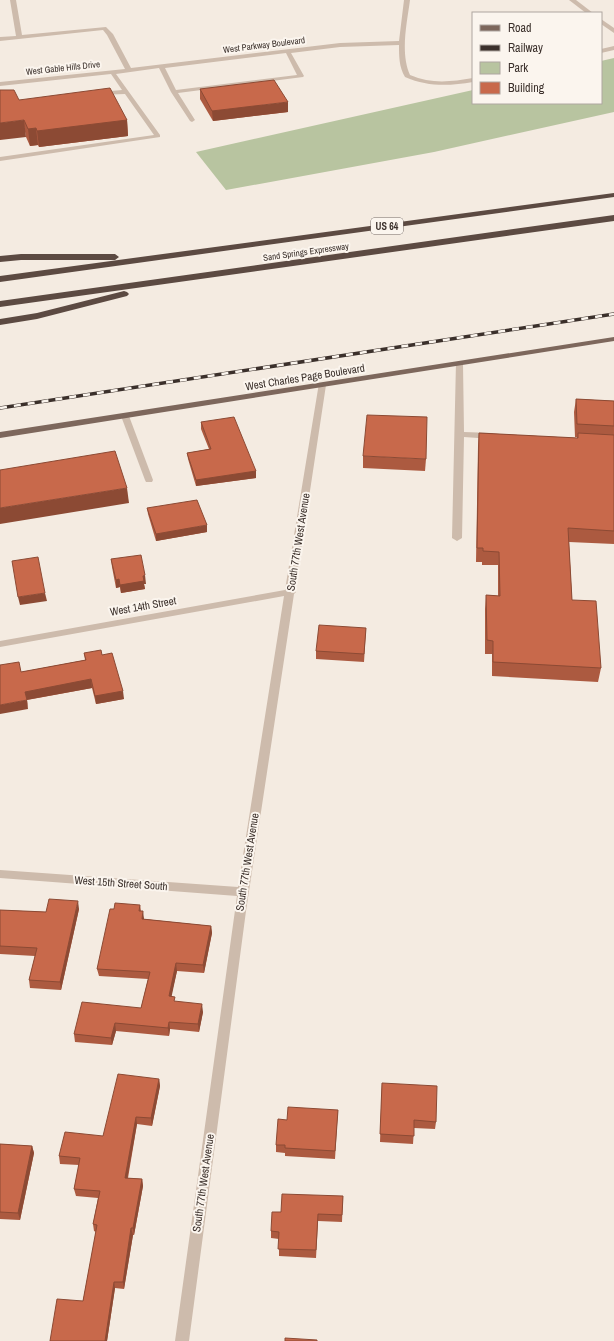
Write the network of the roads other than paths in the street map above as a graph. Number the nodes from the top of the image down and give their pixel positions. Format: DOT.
graph roads {
  1 [pos="14,0"];
  2 [pos="407,0"];
  3 [pos="572,0"];
  4 [pos="589,12"];
  5 [pos="602,22"];
  6 [pos="614,31"];
  7 [pos="19,37"];
  8 [pos="0,39"];
  9 [pos="402,43"];
  10 [pos="614,48"];
  11 [pos="602,51"];
  12 [pos="288,52"];
  13 [pos="161,66"];
  14 [pos="129,70"];
  15 [pos="112,72"];
  16 [pos="472,80"];
  17 [pos="0,84"];
  18 [pos="126,92"];
  19 [pos="174,92"];
  20 [pos="95,95"];
  21 [pos="192,120"];
  22 [pos="0,159"];
  23 [pos="614,195"];
  24 [pos="614,218"];
  25 [pos="160,257"];
  26 [pos="0,259"];
  27 [pos="0,279"];
  28 [pos="185,279"];
  29 [pos="0,304"];
  30 [pos="0,322"];
  31 [pos="614,339"];
  32 [pos="459,364"];
  33 [pos="322,385"];
  34 [pos="125,416"];
  35 [pos="460,434"];
  36 [pos="0,435"];
  37 [pos="498,437"];
  38 [pos="149,480"];
  39 [pos="457,538"];
  40 [pos="291,592"];
  41 [pos="0,644"];
  42 [pos="0,874"];
  43 [pos="243,892"];
  44 [pos="182,1341"];
  1 -- 7 [label="street"];
  2 -- 9 [label="street"];
  3 -- 4 [label="street"];
  5 -- 6 [label="street"];
  7 -- 8 [label="street"];
  7 -- 14 [label="street"];
  9 -- 12 [label="street, West Parkway Boulevard"];
  9 -- 16 [label="street"];
  10 -- 11 [label="street"];
  12 -- 13 [label="street, West Parkway Boulevard"];
  12 -- 19 [label="street"];
  13 -- 14 [label="street, West Parkway Boulevard"];
  13 -- 19 [label="street"];
  14 -- 15 [label="street, West Gable Hills Drive"];
  15 -- 17 [label="street, West Gable Hills Drive"];
  15 -- 18 [label="street"];
  18 -- 20 [label="street"];
  18 -- 22 [label="street"];
  19 -- 21 [label="street"];
  23 -- 25 [label="highway, Sand Springs Expressway / US 64"];
  24 -- 28 [label="highway, Sand Springs Expressway / US 64"];
  25 -- 26 [label="highway"];
  25 -- 27 [label="highway, Sand Springs Expressway / US 64"];
  28 -- 29 [label="highway, Sand Springs Expressway / US 64"];
  28 -- 30 [label="highway"];
  31 -- 32 [label="main road, West Charles Page Boulevard"];
  32 -- 33 [label="main road, West Charles Page Boulevard"];
  32 -- 35 [label="street"];
  33 -- 34 [label="main road, West Charles Page Boulevard"];
  33 -- 40 [label="street, South 77th West Avenue"];
  34 -- 36 [label="main road, West Charles Page Boulevard"];
  34 -- 38 [label="street"];
  35 -- 37 [label="street"];
  35 -- 39 [label="street"];
  40 -- 41 [label="street, West 14th Street"];
  40 -- 43 [label="street, South 77th West Avenue"];
  42 -- 43 [label="street, West 15th Street South"];
  43 -- 44 [label="street, South 77th West Avenue"];
}
